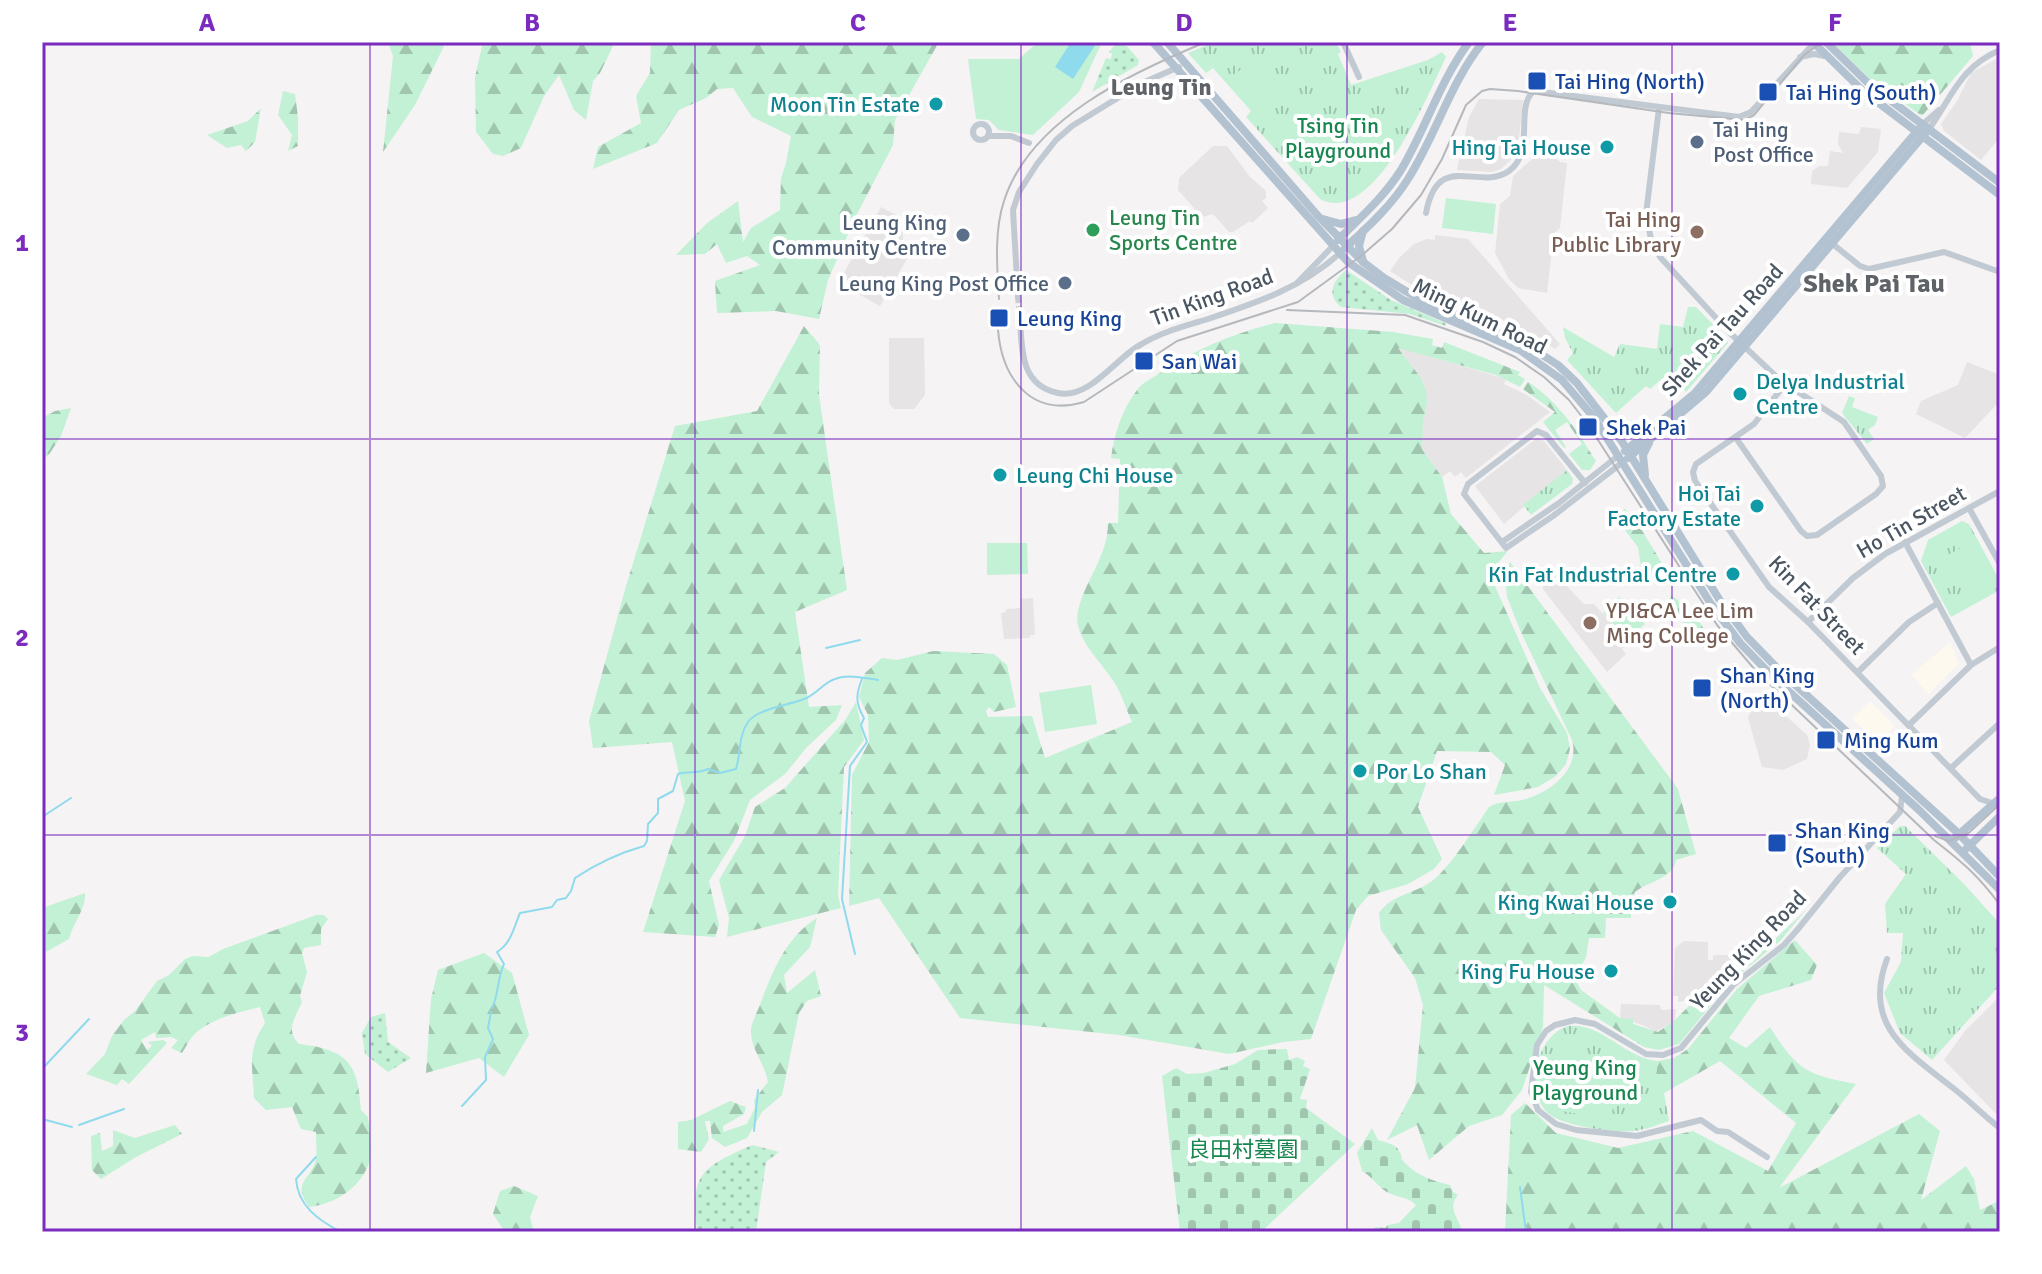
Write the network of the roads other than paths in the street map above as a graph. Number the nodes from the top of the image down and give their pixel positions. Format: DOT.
graph roads {
  1 [pos="1153,42"];
  2 [pos="1167,42"];
  3 [pos="1343,42"];
  4 [pos="1469,42"];
  5 [pos="1483,42"];
  6 [pos="1814,42"];
  7 [pos="1826,42"];
  8 [pos="2000,50"];
  9 [pos="1828,57"];
  10 [pos="1797,59"];
  11 [pos="1186,64"];
  12 [pos="1176,68"];
  13 [pos="1359,77"];
  14 [pos="1659,108"];
  15 [pos="1926,126"];
  16 [pos="988,136"];
  17 [pos="1918,136"];
  18 [pos="1029,143"];
  19 [pos="2000,183"];
  20 [pos="2000,195"];
  21 [pos="1426,213"];
  22 [pos="1319,217"];
  23 [pos="1358,220"];
  24 [pos="1363,231"];
  25 [pos="1340,239"];
  26 [pos="1830,241"];
  27 [pos="1347,247"];
  28 [pos="1335,250"];
  29 [pos="1363,262"];
  30 [pos="2000,272"];
  31 [pos="1018,297"];
  32 [pos="1020,319"];
  33 [pos="1742,344"];
  34 [pos="1785,384"];
  35 [pos="1736,438"];
  36 [pos="1651,439"];
  37 [pos="1625,456"];
  38 [pos="1646,480"];
  39 [pos="1585,483"];
  40 [pos="2000,491"];
  41 [pos="1969,508"];
  42 [pos="1905,542"];
  43 [pos="1504,545"];
  44 [pos="2000,564"];
  45 [pos="1938,603"];
  46 [pos="1808,622"];
  47 [pos="1997,649"];
  48 [pos="2000,660"];
  49 [pos="1971,665"];
  50 [pos="1858,672"];
  51 [pos="2000,723"];
  52 [pos="1909,725"];
  53 [pos="1951,768"];
  54 [pos="1901,793"];
  55 [pos="1996,800"];
  56 [pos="1919,810"];
  57 [pos="1900,812"];
  58 [pos="2000,816"];
  59 [pos="1944,820"];
  60 [pos="1972,821"];
  61 [pos="1955,837"];
  62 [pos="1966,849"];
  63 [pos="2000,877"];
  64 [pos="2000,890"];
  65 [pos="1887,959"];
  66 [pos="2000,1128"];
  67 [pos="1767,1157"];
  1 -- 12 [label="main road, Ming Kum Road"];
  2 -- 11 [label="main road, Ming Kum Road"];
  3 -- 13 [label="street"];
  4 -- 23 [label="main road"];
  5 -- 24 [label="main road"];
  6 -- 9 [label="main road"];
  6 -- 10 [label="street"];
  7 -- 15 [label="main road"];
  8 -- 15 [label="street, Shek Pai Tau Road"];
  9 -- 10 [label="street"];
  9 -- 17 [label="main road"];
  10 -- 14 [label="street"];
  11 -- 12 [label="street"];
  11 -- 22 [label="main road, Ming Kum Road"];
  12 -- 28 [label="main road, Ming Kum Road"];
  12 -- 31 [label="street"];
  14 -- 21 [label="street"];
  14 -- 33 [label="street"];
  15 -- 17 [label="main road, Shek Pai Tau Road"];
  15 -- 19 [label="main road"];
  16 -- 18 [label="street"];
  17 -- 20 [label="main road"];
  17 -- 26 [label="main road, Shek Pai Tau Road"];
  22 -- 23 [label="main road"];
  22 -- 25 [label="main road, Ming Kum Road"];
  23 -- 25 [label="main road"];
  24 -- 27 [label="main road"];
  24 -- 29 [label="main road"];
  25 -- 27 [label="main road, Ming Kum Road"];
  25 -- 28 [label="main road"];
  26 -- 30 [label="street"];
  26 -- 33 [label="main road, Shek Pai Tau Road"];
  27 -- 28 [label="main road"];
  27 -- 29 [label="main road, Ming Kum Road"];
  28 -- 32 [label="street, Tin King Road"];
  28 -- 37 [label="main road, Ming Kum Road"];
  29 -- 37 [label="main road, Ming Kum Road"];
  33 -- 34 [label="street"];
  33 -- 36 [label="main road, Shek Pai Tau Road"];
  33 -- 37 [label="main road, Shek Pai Tau Road"];
  34 -- 35 [label="street, Kin Fat Street"];
  34 -- 35 [label="street"];
  35 -- 46 [label="street, Kin Fat Street"];
  36 -- 37 [label="main road, Shek Pai Tau Road"];
  36 -- 38 [label="main road"];
  37 -- 38 [label="main road, Ming Kum Road"];
  37 -- 39 [label="street, Shek Pai Tau Road"];
  37 -- 43 [label="street, Shek Pai Tau Road"];
  37 -- 54 [label="main road, Ming Kum Road"];
  38 -- 59 [label="main road, Ming Kum Road"];
  39 -- 43 [label="street, Shek Pai Tau Road"];
  39 -- 43 [label="street"];
  40 -- 41 [label="street, Ho Tin Street"];
  41 -- 42 [label="street, Ho Tin Street"];
  41 -- 44 [label="street"];
  42 -- 45 [label="street"];
  42 -- 46 [label="street, Ho Tin Street"];
  45 -- 49 [label="street"];
  45 -- 50 [label="street"];
  46 -- 50 [label="street, Kin Fat Street"];
  47 -- 48 [label="street"];
  47 -- 49 [label="street"];
  49 -- 52 [label="street"];
  50 -- 52 [label="street, Kin Fat Street"];
  51 -- 53 [label="street"];
  52 -- 53 [label="street, Kin Fat Street"];
  53 -- 55 [label="street, Kin Fat Street"];
  54 -- 56 [label="main road, Ming Kum Road"];
  54 -- 57 [label="street"];
  55 -- 60 [label="main road"];
  56 -- 57 [label="street"];
  56 -- 61 [label="main road, Ming Kum Road"];
  57 -- 67 [label="street, Yeung King Road"];
  58 -- 62 [label="main road"];
  59 -- 60 [label="main road"];
  59 -- 61 [label="main road, Ming Kum Road"];
  60 -- 61 [label="main road"];
  61 -- 62 [label="main road, Ming Kum Road"];
  62 -- 63 [label="main road"];
  62 -- 64 [label="main road"];
  65 -- 66 [label="street"];
}
